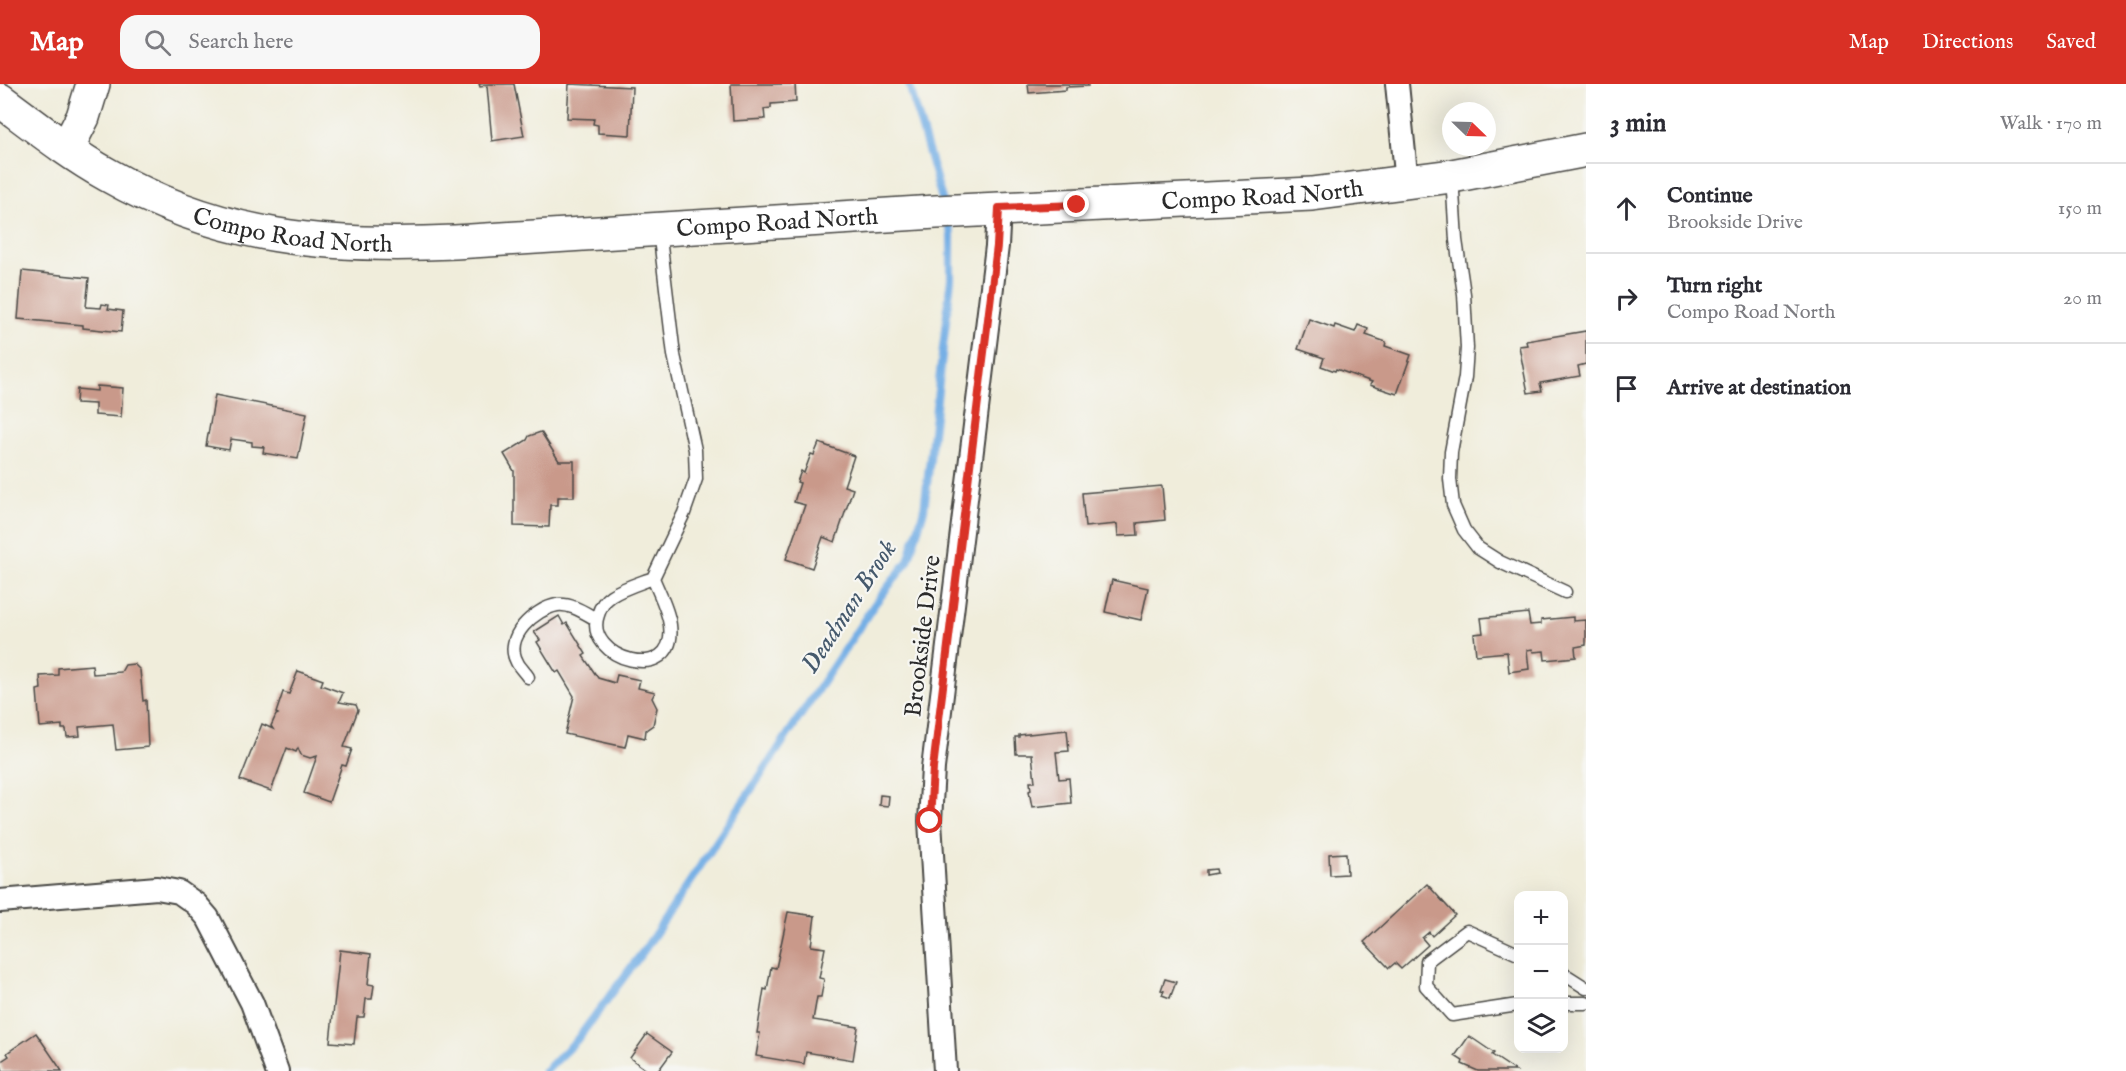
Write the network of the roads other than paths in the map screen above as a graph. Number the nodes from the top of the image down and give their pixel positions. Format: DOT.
graph roads {
  1 [pos="93,84"];
  2 [pos="1397,84"];
  3 [pos="0,100"];
  4 [pos="67,148"];
  5 [pos="1586,150"];
  6 [pos="1452,176"];
  7 [pos="1407,183"];
  8 [pos="999,208"];
  9 [pos="659,228"];
  10 [pos="653,578"];
  11 [pos="1565,592"];
  12 [pos="596,619"];
  13 [pos="528,677"];
  14 [pos="0,901"];
  15 [pos="1514,952"];
  16 [pos="1568,977"];
  17 [pos="1586,988"];
  18 [pos="1568,1003"];
  19 [pos="1586,1003"];
  20 [pos="1514,1006"];
  21 [pos="278,1071"];
  22 [pos="945,1071"];
  1 -- 4 [label="main road"];
  2 -- 7 [label="street"];
  3 -- 4 [label="main road, Compo Road North"];
  4 -- 9 [label="main road, Compo Road North"];
  5 -- 6 [label="main road, Compo Road North"];
  6 -- 7 [label="main road, Compo Road North"];
  6 -- 11 [label="lane"];
  7 -- 8 [label="main road, Compo Road North"];
  8 -- 9 [label="main road, Compo Road North"];
  8 -- 22 [label="street, Brookside Drive"];
  9 -- 10 [label="lane"];
  10 -- 12 [label="lane"];
  10 -- 12 [label="lane"];
  12 -- 13 [label="lane"];
  14 -- 21 [label="street"];
  15 -- 20 [label="lane"];
  16 -- 17 [label="lane"];
  18 -- 19 [label="lane"];
}
